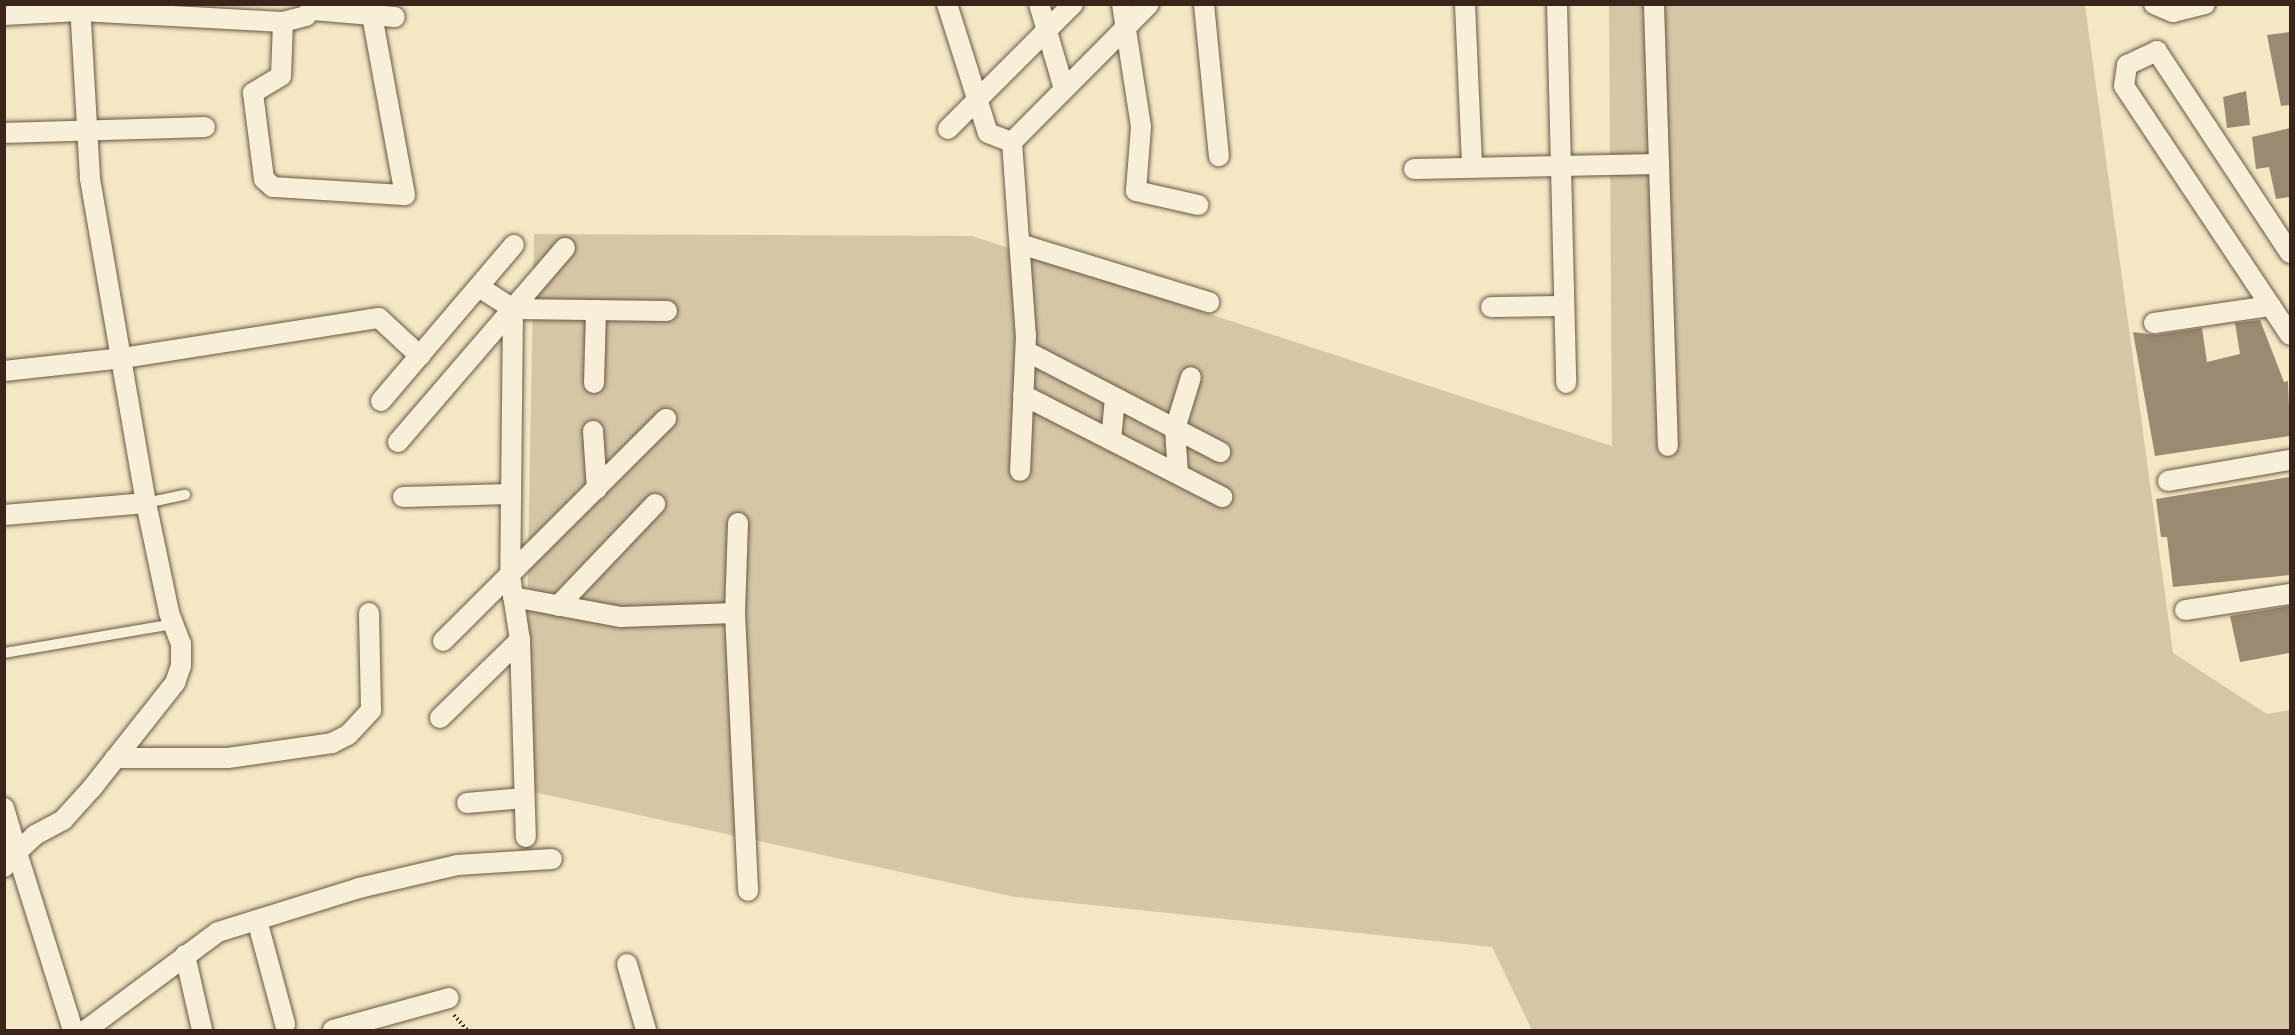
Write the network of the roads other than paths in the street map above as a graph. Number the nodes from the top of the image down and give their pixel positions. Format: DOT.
graph roads {
  1 [pos="947,4"];
  2 [pos="1039,4"];
  3 [pos="1073,4"];
  4 [pos="1122,4"];
  5 [pos="1149,4"];
  6 [pos="1204,4"];
  7 [pos="1465,4"];
  8 [pos="1557,4"];
  9 [pos="1654,4"];
  10 [pos="2154,4"];
  11 [pos="2205,4"];
  12 [pos="313,7"];
  13 [pos="80,8"];
  14 [pos="4,15"];
  15 [pos="372,15"];
  16 [pos="395,17"];
  17 [pos="283,22"];
  18 [pos="1124,29"];
  19 [pos="1047,31"];
  20 [pos="1064,89"];
  21 [pos="975,102"];
  22 [pos="205,127"];
  23 [pos="948,129"];
  24 [pos="89,130"];
  25 [pos="4,133"];
  26 [pos="1012,142"];
  27 [pos="1218,156"];
  28 [pos="1659,164"];
  29 [pos="1472,166"];
  30 [pos="1560,167"];
  31 [pos="1414,170"];
  32 [pos="1198,205"];
  33 [pos="1020,244"];
  34 [pos="514,245"];
  35 [pos="565,248"];
  36 [pos="2290,254"];
  37 [pos="479,287"];
  38 [pos="1209,302"];
  39 [pos="1564,306"];
  40 [pos="2271,306"];
  41 [pos="1491,307"];
  42 [pos="513,309"];
  43 [pos="596,310"];
  44 [pos="667,311"];
  45 [pos="2154,323"];
  46 [pos="2290,336"];
  47 [pos="1026,351"];
  48 [pos="420,356"];
  49 [pos="123,358"];
  50 [pos="4,371"];
  51 [pos="1191,377"];
  52 [pos="594,383"];
  53 [pos="1566,383"];
  54 [pos="1023,395"];
  55 [pos="1115,398"];
  56 [pos="381,401"];
  57 [pos="666,419"];
  58 [pos="1175,429"];
  59 [pos="593,431"];
  60 [pos="1111,440"];
  61 [pos="398,442"];
  62 [pos="1668,446"];
  63 [pos="1220,452"];
  64 [pos="2290,460"];
  65 [pos="1020,471"];
  66 [pos="1178,474"];
  67 [pos="2168,481"];
  68 [pos="597,489"];
  69 [pos="511,494"];
  70 [pos="185,495"];
  71 [pos="403,497"];
  72 [pos="1222,497"];
  73 [pos="146,503"];
  74 [pos="655,504"];
  75 [pos="4,515"];
  76 [pos="738,523"];
  77 [pos="510,576"];
  78 [pos="2290,594"];
  79 [pos="513,597"];
  80 [pos="558,606"];
  81 [pos="2185,610"];
  82 [pos="735,613"];
  83 [pos="369,614"];
  84 [pos="174,624"];
  85 [pos="520,640"];
  86 [pos="442,641"];
  87 [pos="4,653"];
  88 [pos="440,718"];
  89 [pos="115,758"];
  90 [pos="524,798"];
  91 [pos="467,803"];
  92 [pos="4,808"];
  93 [pos="526,837"];
  94 [pos="552,859"];
  95 [pos="10,860"];
  96 [pos="748,891"];
  97 [pos="256,920"];
  98 [pos="185,955"];
  99 [pos="627,964"];
  100 [pos="449,998"];
  101 [pos="285,1024"];
  102 [pos="73,1030"];
  103 [pos="86,1030"];
  104 [pos="202,1030"];
  105 [pos="333,1030"];
  106 [pos="646,1030"];
  1 -- 21 [label="street"];
  2 -- 19 [label="street"];
  3 -- 19 [label="street"];
  4 -- 18 [label="street"];
  5 -- 18 [label="street"];
  6 -- 27 [label="street"];
  7 -- 29 [label="street"];
  8 -- 30 [label="street"];
  9 -- 28 [label="street"];
  10 -- 11 [label="street"];
  12 -- 15 [label="street"];
  12 -- 17 [label="street"];
  13 -- 14 [label="street"];
  13 -- 17 [label="street"];
  13 -- 24 [label="street"];
  15 -- 16 [label="street"];
  15 -- 17 [label="street"];
  18 -- 20 [label="street"];
  18 -- 32 [label="street"];
  19 -- 20 [label="street"];
  19 -- 21 [label="street"];
  20 -- 26 [label="street"];
  21 -- 23 [label="street"];
  21 -- 26 [label="street"];
  22 -- 24 [label="street"];
  24 -- 25 [label="street"];
  24 -- 49 [label="street"];
  26 -- 33 [label="street"];
  28 -- 30 [label="street"];
  28 -- 62 [label="street"];
  29 -- 30 [label="street"];
  29 -- 31 [label="street"];
  30 -- 39 [label="street"];
  33 -- 38 [label="street"];
  33 -- 47 [label="street"];
  34 -- 37 [label="street"];
  35 -- 42 [label="street"];
  36 -- 40 [label="street"];
  37 -- 42 [label="street"];
  37 -- 48 [label="street"];
  39 -- 41 [label="street"];
  39 -- 53 [label="street"];
  40 -- 45 [label="street"];
  40 -- 46 [label="street"];
  42 -- 43 [label="street"];
  42 -- 61 [label="street"];
  42 -- 69 [label="street"];
  43 -- 44 [label="street"];
  43 -- 52 [label="street"];
  47 -- 54 [label="street"];
  47 -- 55 [label="street"];
  48 -- 49 [label="street"];
  48 -- 56 [label="street"];
  49 -- 50 [label="street"];
  49 -- 73 [label="street"];
  51 -- 58 [label="street"];
  54 -- 60 [label="street"];
  54 -- 65 [label="street"];
  55 -- 58 [label="street"];
  55 -- 60 [label="street"];
  57 -- 68 [label="street"];
  58 -- 63 [label="street"];
  58 -- 66 [label="street"];
  59 -- 68 [label="street"];
  60 -- 66 [label="street"];
  64 -- 67 [label="street"];
  66 -- 72 [label="street"];
  68 -- 77 [label="street"];
  69 -- 71 [label="street"];
  69 -- 77 [label="street"];
  70 -- 73 [label="lane"];
  73 -- 75 [label="street"];
  73 -- 84 [label="street"];
  74 -- 80 [label="street"];
  76 -- 82 [label="street"];
  77 -- 79 [label="street"];
  77 -- 86 [label="street"];
  78 -- 81 [label="street"];
  79 -- 80 [label="street"];
  79 -- 85 [label="street"];
  80 -- 82 [label="street"];
  82 -- 96 [label="street"];
  83 -- 89 [label="street"];
  84 -- 87 [label="lane"];
  84 -- 89 [label="street"];
  85 -- 88 [label="street"];
  85 -- 90 [label="street"];
  89 -- 95 [label="street"];
  90 -- 91 [label="street"];
  90 -- 93 [label="street"];
  92 -- 95 [label="street"];
  94 -- 97 [label="street"];
  95 -- 102 [label="street"];
  97 -- 98 [label="street"];
  97 -- 101 [label="street"];
  98 -- 103 [label="street"];
  98 -- 104 [label="street"];
  99 -- 106 [label="street"];
  100 -- 105 [label="street"];
}
